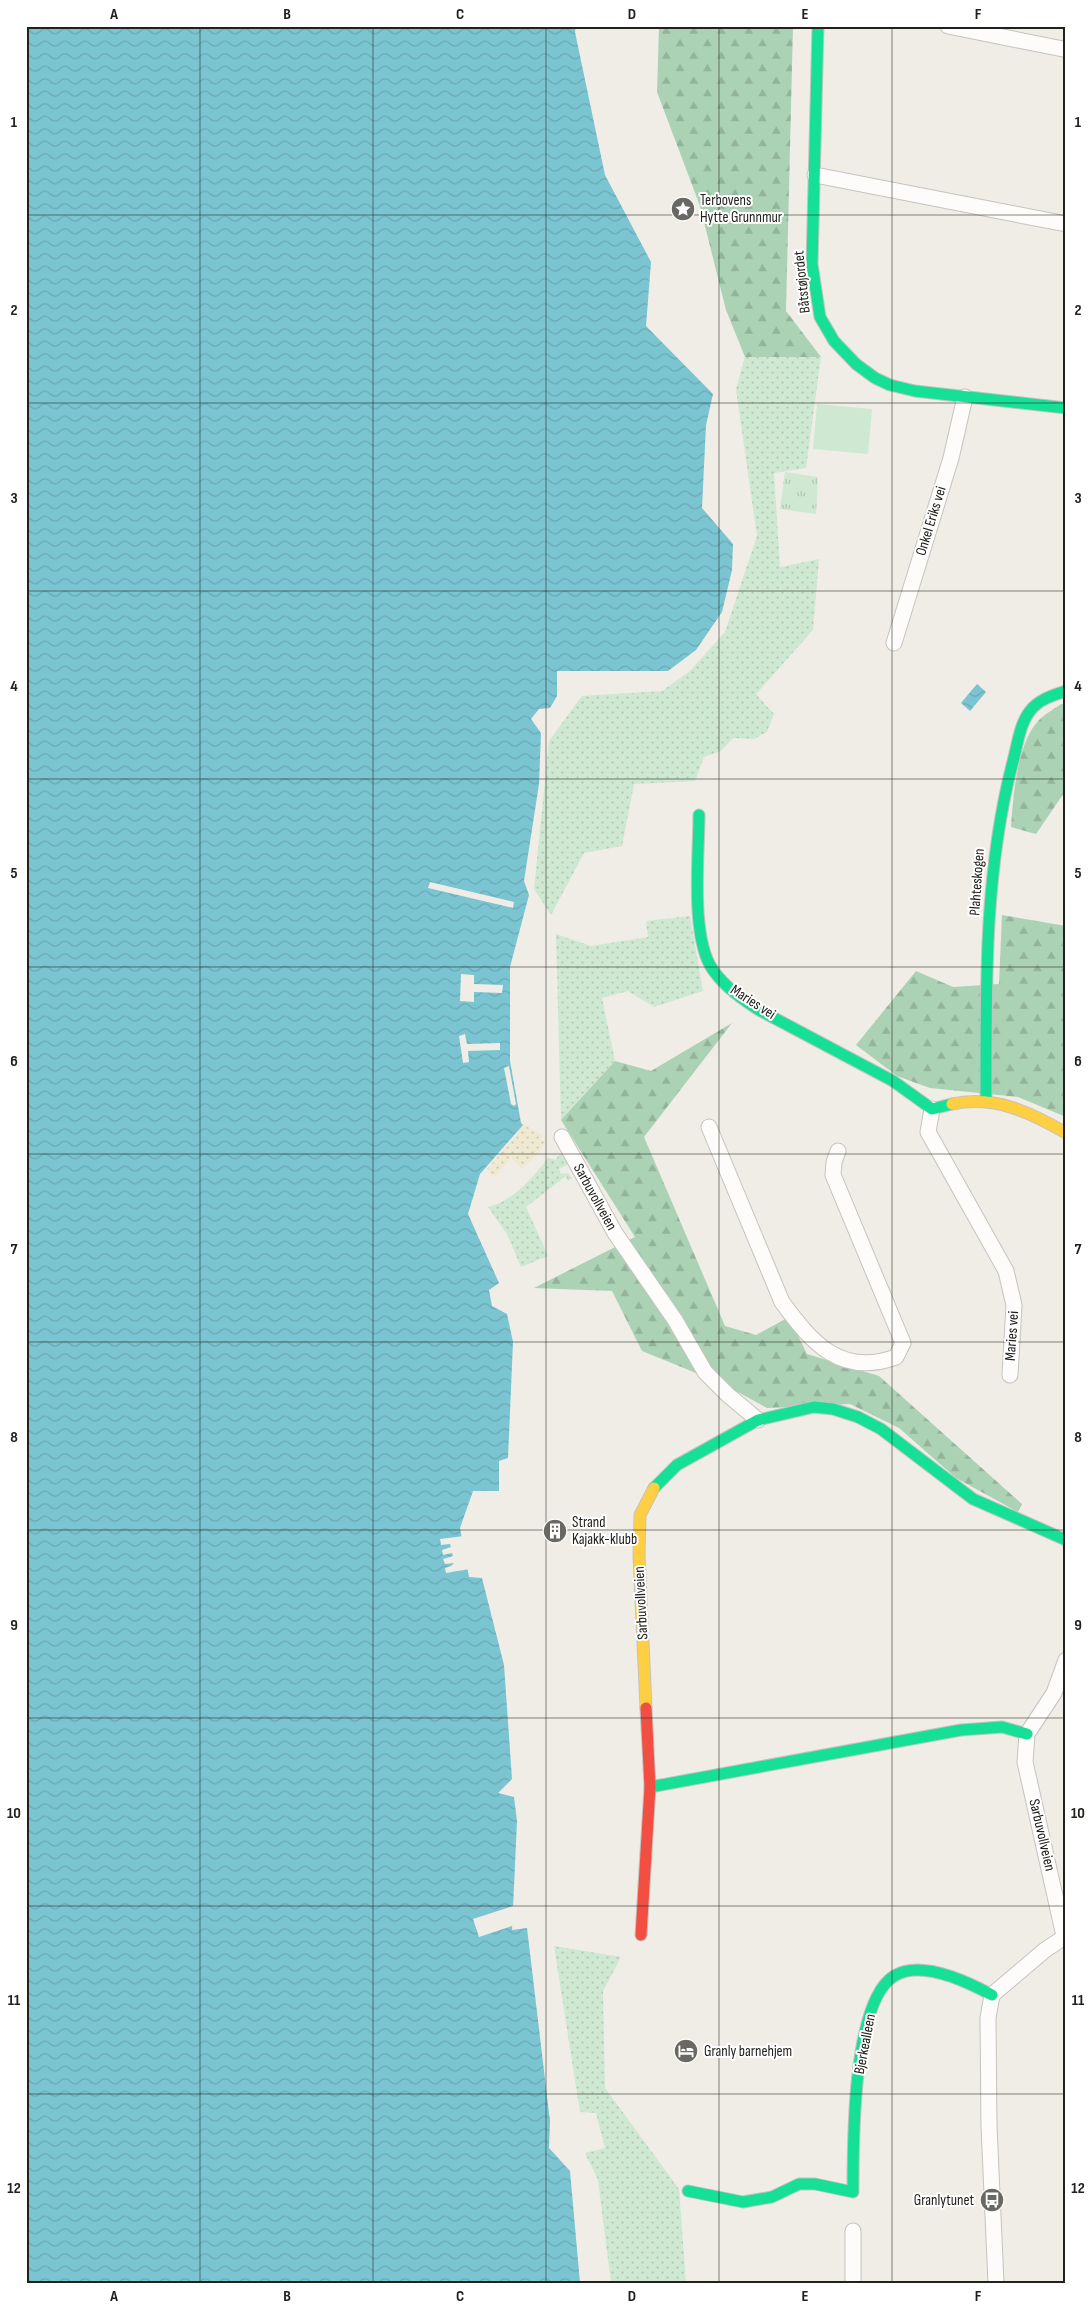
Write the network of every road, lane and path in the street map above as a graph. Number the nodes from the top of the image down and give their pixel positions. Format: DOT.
graph roads {
  1 [pos="818,26"];
  2 [pos="948,26"];
  3 [pos="1064,49"];
  4 [pos="816,175"];
  5 [pos="1066,224"];
  6 [pos="965,397"];
  7 [pos="1066,408"];
  8 [pos="894,643"];
  9 [pos="1066,691"];
  10 [pos="699,815"];
  11 [pos="986,1101"];
  12 [pos="932,1109"];
  13 [pos="709,1128"];
  14 [pos="1066,1133"];
  15 [pos="562,1137"];
  16 [pos="838,1151"];
  17 [pos="1010,1375"];
  18 [pos="758,1420"];
  19 [pos="1066,1540"];
  20 [pos="1066,1660"];
  21 [pos="1026,1734"];
  22 [pos="650,1786"];
  23 [pos="641,1936"];
  24 [pos="1065,1936"];
  25 [pos="992,1995"];
  26 [pos="688,2191"];
  27 [pos="853,2231"];
  28 [pos="853,2283"];
  29 [pos="996,2283"];
  1 -- 4 [label="street, Båtstøjordet"];
  2 -- 3 [label="street"];
  4 -- 5 [label="street"];
  4 -- 6 [label="street, Båtstøjordet"];
  6 -- 7 [label="street, Båtstøjordet"];
  6 -- 8 [label="street, Onkel Eriks vei"];
  9 -- 11 [label="street, Plahteskogen"];
  10 -- 12 [label="street, Maries vei"];
  11 -- 12 [label="street"];
  11 -- 14 [label="street"];
  12 -- 17 [label="street, Maries vei"];
  13 -- 16 [label="street"];
  15 -- 18 [label="street, Sarbuvollveien"];
  18 -- 19 [label="street, Sarbuvollveien"];
  18 -- 22 [label="street, Sarbuvollveien"];
  20 -- 21 [label="street"];
  21 -- 22 [label="street"];
  21 -- 24 [label="street, Sarbuvollveien"];
  22 -- 23 [label="street, Sarbuvollveien"];
  24 -- 25 [label="street"];
  25 -- 26 [label="street, Bjerkealleen"];
  25 -- 29 [label="street"];
  27 -- 28 [label="street"];
}
